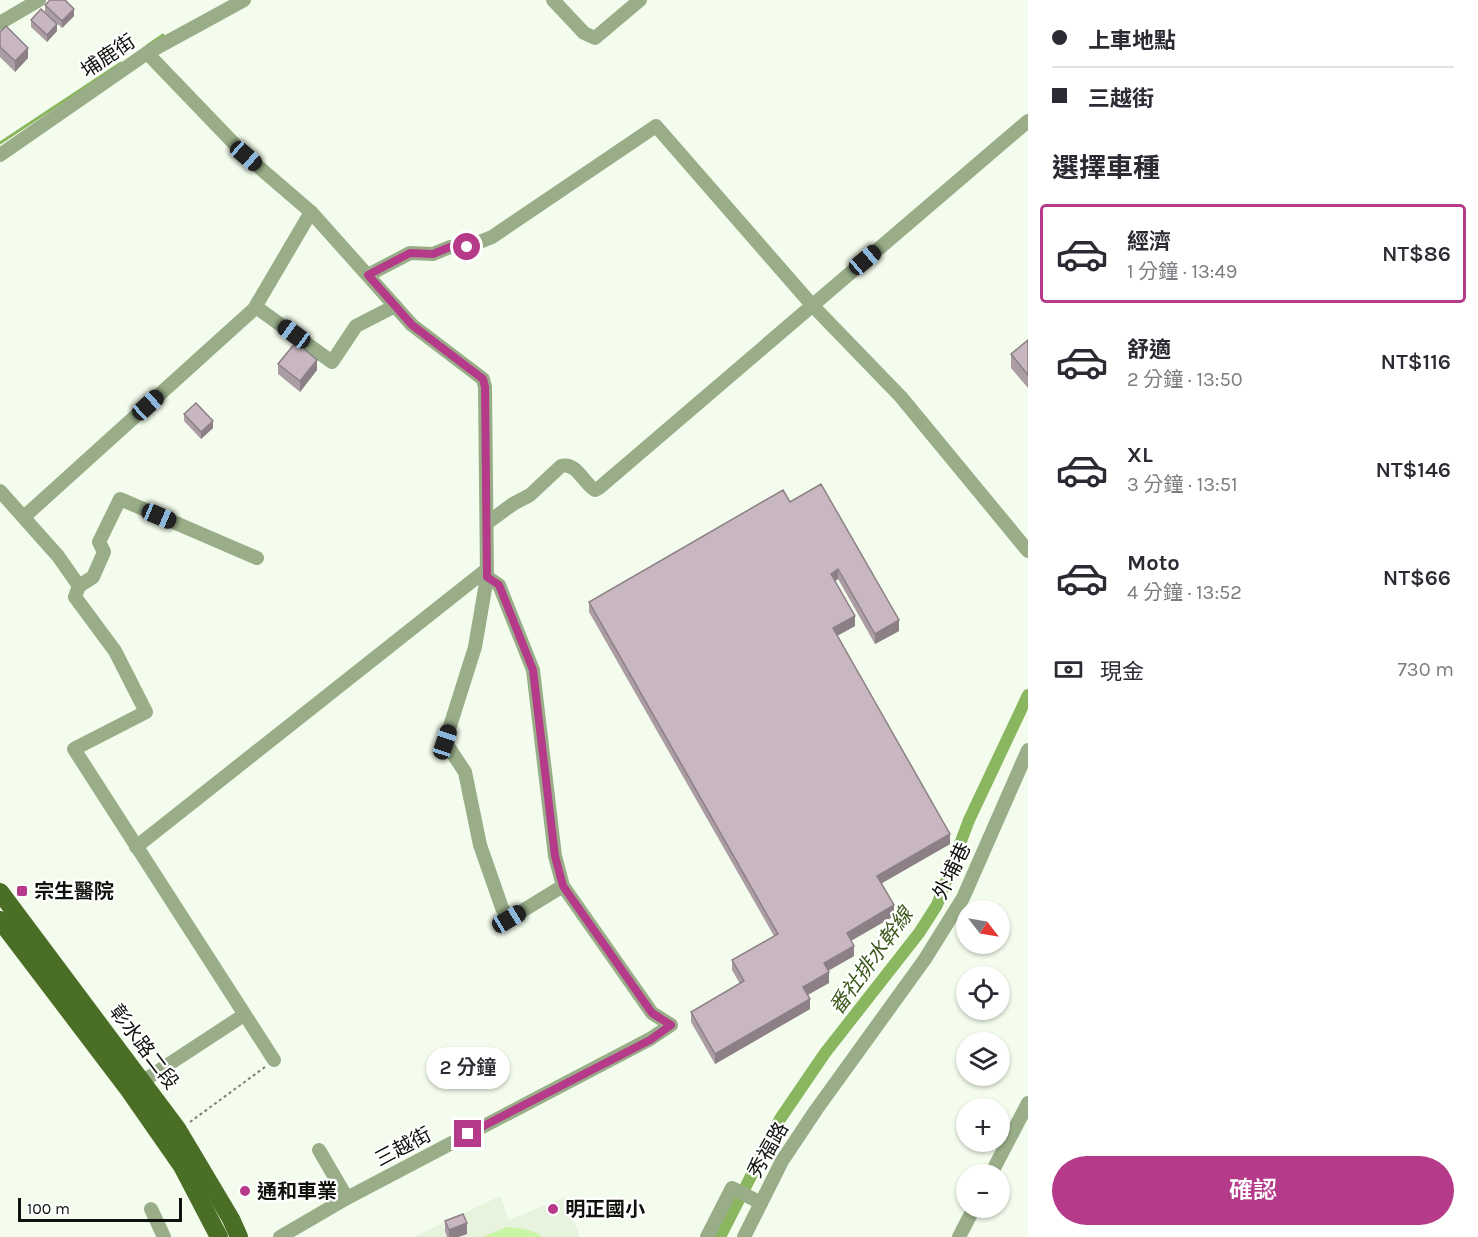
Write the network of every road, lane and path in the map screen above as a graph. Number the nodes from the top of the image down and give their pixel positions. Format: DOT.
graph roads {
  1 [pos="39,0"];
  2 [pos="244,0"];
  3 [pos="553,0"];
  4 [pos="639,0"];
  5 [pos="0,23"];
  6 [pos="147,53"];
  7 [pos="1028,121"];
  8 [pos="0,155"];
  9 [pos="310,212"];
  10 [pos="368,275"];
  11 [pos="812,305"];
  12 [pos="395,306"];
  13 [pos="256,307"];
  14 [pos="0,491"];
  15 [pos="25,516"];
  16 [pos="487,523"];
  17 [pos="1028,551"];
  18 [pos="257,558"];
  19 [pos="487,573"];
  20 [pos="80,586"];
  21 [pos="1028,750"];
  22 [pos="136,848"];
  23 [pos="563,886"];
  24 [pos="0,892"];
  25 [pos="6,918"];
  26 [pos="244,1015"];
  27 [pos="274,1060"];
  28 [pos="136,1086"];
  29 [pos="832,1087"];
  30 [pos="1028,1103"];
  31 [pos="178,1130"];
  32 [pos="319,1150"];
  33 [pos="996,1164"];
  34 [pos="347,1198"];
  35 [pos="761,1203"];
  36 [pos="151,1209"];
  37 [pos="969,1218"];
  38 [pos="164,1237"];
  39 [pos="219,1237"];
  40 [pos="239,1237"];
  41 [pos="280,1237"];
  42 [pos="708,1237"];
  43 [pos="744,1237"];
  44 [pos="959,1237"];
  1 -- 5 [label="street"];
  2 -- 6 [label="street, 埔鹿街"];
  3 -- 4 [label="street"];
  6 -- 8 [label="street, 埔鹿街"];
  6 -- 9 [label="street"];
  7 -- 11 [label="street"];
  9 -- 10 [label="street"];
  9 -- 13 [label="street"];
  10 -- 11 [label="street"];
  10 -- 12 [label="street"];
  11 -- 16 [label="street"];
  11 -- 17 [label="street"];
  12 -- 13 [label="street"];
  12 -- 16 [label="street"];
  13 -- 15 [label="street"];
  14 -- 15 [label="street"];
  15 -- 20 [label="street"];
  16 -- 19 [label="street"];
  18 -- 20 [label="street"];
  19 -- 22 [label="street"];
  19 -- 23 [label="street"];
  19 -- 23 [label="street"];
  20 -- 22 [label="street"];
  21 -- 29 [label="street, 外埔巷"];
  22 -- 26 [label="street"];
  23 -- 34 [label="street, 三越街"];
  24 -- 25 [label="main road, 彰水路二段"];
  25 -- 28 [label="main road, 彰水路二段"];
  26 -- 27 [label="street"];
  26 -- 28 [label="street"];
  27 -- 31 [label="path"];
  28 -- 31 [label="main road, 彰水路二段"];
  28 -- 39 [label="main road, 彰水路二段"];
  29 -- 35 [label="street, 秀福路"];
  30 -- 33 [label="street"];
  31 -- 40 [label="main road, 彰水路二段"];
  32 -- 34 [label="street"];
  34 -- 41 [label="street, 三越街"];
  35 -- 42 [label="street"];
  35 -- 43 [label="street, 秀福路"];
  36 -- 38 [label="street"];
  37 -- 44 [label="street"];
}
